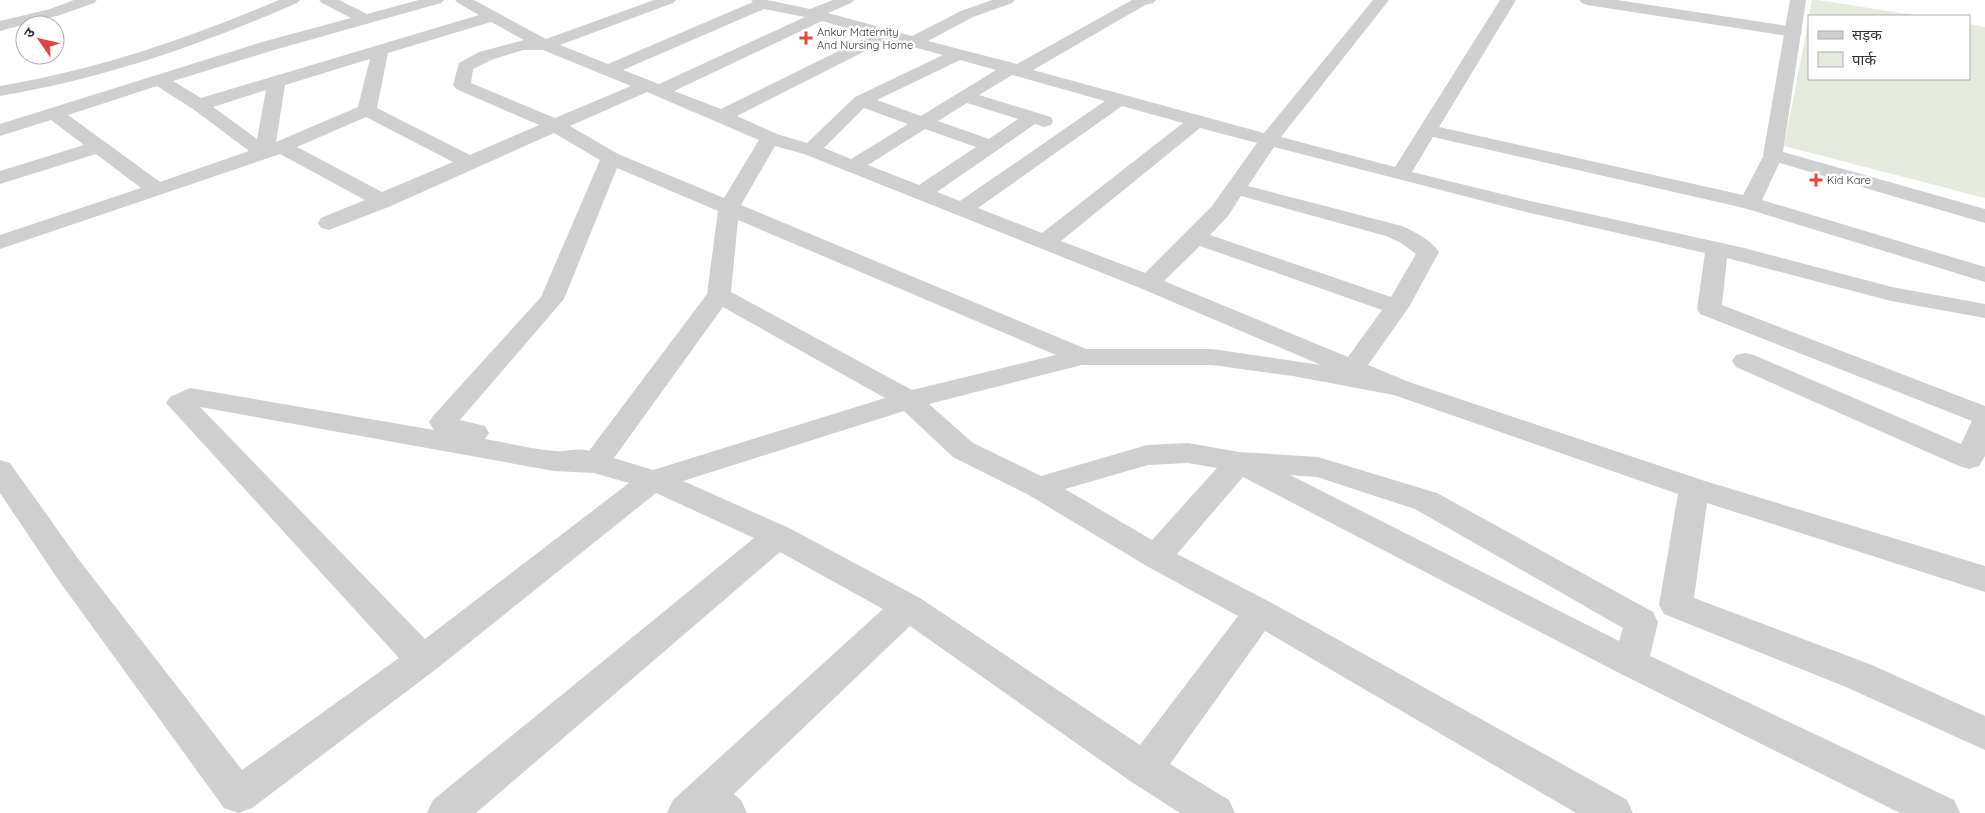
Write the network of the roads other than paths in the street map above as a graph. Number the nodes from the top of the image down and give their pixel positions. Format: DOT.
graph roads {
  1 [pos="89,0"];
  2 [pos="292,0"];
  3 [pos="326,0"];
  4 [pos="436,0"];
  5 [pos="464,0"];
  6 [pos="668,0"];
  7 [pos="846,0"];
  8 [pos="1007,0"];
  9 [pos="1381,0"];
  10 [pos="1508,0"];
  11 [pos="1586,0"];
  12 [pos="1711,0"];
  13 [pos="1798,0"];
  14 [pos="1139,1"];
  15 [pos="761,2"];
  16 [pos="641,4"];
  17 [pos="1653,5"];
  18 [pos="817,15"];
  19 [pos="494,16"];
  20 [pos="1703,18"];
  21 [pos="365,19"];
  22 [pos="235,25"];
  23 [pos="0,26"];
  24 [pos="1794,32"];
  25 [pos="886,34"];
  26 [pos="915,41"];
  27 [pos="545,45"];
  28 [pos="268,46"];
  29 [pos="380,50"];
  30 [pos="959,54"];
  31 [pos="140,57"];
  32 [pos="1016,69"];
  33 [pos="609,70"];
  34 [pos="163,78"];
  35 [pos="277,81"];
  36 [pos="653,89"];
  37 [pos="0,91"];
  38 [pos="966,98"];
  39 [pos="1120,98"];
  40 [pos="861,101"];
  41 [pos="199,105"];
  42 [pos="367,110"];
  43 [pos="53,113"];
  44 [pos="722,116"];
  45 [pos="1032,118"];
  46 [pos="1197,121"];
  47 [pos="921,123"];
  48 [pos="558,126"];
  49 [pos="0,130"];
  50 [pos="1428,130"];
  51 [pos="1073,131"];
  52 [pos="770,138"];
  53 [pos="1270,140"];
  54 [pos="991,146"];
  55 [pos="98,148"];
  56 [pos="272,150"];
  57 [pos="811,150"];
  58 [pos="1773,155"];
  59 [pos="611,158"];
  60 [pos="470,163"];
  61 [pos="851,167"];
  62 [pos="1400,175"];
  63 [pos="0,178"];
  64 [pos="1237,189"];
  65 [pos="157,190"];
  66 [pos="920,194"];
  67 [pos="383,201"];
  68 [pos="1750,203"];
  69 [pos="729,207"];
  70 [pos="962,210"];
  71 [pos="1985,216"];
  72 [pos="329,223"];
  73 [pos="1196,236"];
  74 [pos="0,242"];
  75 [pos="1044,242"];
  76 [pos="1717,250"];
  77 [pos="1985,275"];
  78 [pos="1148,283"];
  79 [pos="719,295"];
  80 [pos="1397,307"];
  81 [pos="1985,311"];
  82 [pos="1082,357"];
  83 [pos="1745,361"];
  84 [pos="1352,368"];
  85 [pos="1399,388"];
  86 [pos="909,400"];
  87 [pos="1985,416"];
  88 [pos="1985,423"];
  89 [pos="1240,462"];
  90 [pos="1977,462"];
  91 [pos="595,463"];
  92 [pos="0,470"];
  93 [pos="654,480"];
  94 [pos="1038,487"];
  95 [pos="1694,488"];
  96 [pos="778,536"];
  97 [pos="1156,557"];
  98 [pos="1985,579"];
  99 [pos="908,608"];
  100 [pos="1260,612"];
  101 [pos="422,660"];
  102 [pos="1631,663"];
  103 [pos="1985,734"];
  104 [pos="1144,769"];
  105 [pos="232,804"];
  106 [pos="707,807"];
  107 [pos="447,813"];
  108 [pos="1214,813"];
  109 [pos="1613,813"];
  110 [pos="1940,813"];
  1 -- 23 [label="street"];
  2 -- 22 [label="street"];
  3 -- 21 [label="street"];
  4 -- 21 [label="street"];
  5 -- 19 [label="street"];
  6 -- 16 [label="street"];
  7 -- 18 [label="street"];
  8 -- 26 [label="street"];
  9 -- 53 [label="street"];
  10 -- 50 [label="street"];
  11 -- 17 [label="street"];
  12 -- 20 [label="street"];
  13 -- 24 [label="street"];
  14 -- 32 [label="street"];
  15 -- 18 [label="street"];
  15 -- 33 [label="street"];
  16 -- 27 [label="street"];
  17 -- 20 [label="street"];
  18 -- 25 [label="street"];
  18 -- 36 [label="street"];
  19 -- 27 [label="street"];
  19 -- 29 [label="street"];
  20 -- 24 [label="street"];
  21 -- 28 [label="street"];
  22 -- 28 [label="street"];
  22 -- 31 [label="street"];
  24 -- 58 [label="street"];
  25 -- 26 [label="street"];
  25 -- 44 [label="street"];
  26 -- 30 [label="street"];
  27 -- 33 [label="street"];
  27 -- 48 [label="street"];
  28 -- 34 [label="street"];
  29 -- 35 [label="street"];
  29 -- 42 [label="street"];
  30 -- 32 [label="street"];
  30 -- 40 [label="street"];
  31 -- 34 [label="street"];
  31 -- 37 [label="street"];
  32 -- 38 [label="street"];
  32 -- 39 [label="street"];
  33 -- 36 [label="street"];
  34 -- 41 [label="street"];
  34 -- 43 [label="street"];
  35 -- 41 [label="street"];
  35 -- 56 [label="street"];
  36 -- 44 [label="street"];
  36 -- 48 [label="street"];
  38 -- 45 [label="street"];
  38 -- 47 [label="street"];
  39 -- 46 [label="street"];
  39 -- 51 [label="street"];
  40 -- 47 [label="street"];
  40 -- 57 [label="street"];
  41 -- 56 [label="street"];
  42 -- 56 [label="street"];
  42 -- 60 [label="street"];
  43 -- 49 [label="street"];
  43 -- 55 [label="street"];
  44 -- 52 [label="street"];
  45 -- 51 [label="street"];
  45 -- 54 [label="street"];
  46 -- 53 [label="street"];
  46 -- 75 [label="street"];
  47 -- 54 [label="street"];
  47 -- 61 [label="street"];
  48 -- 59 [label="street"];
  48 -- 60 [label="street"];
  50 -- 62 [label="street"];
  50 -- 68 [label="street"];
  51 -- 70 [label="street"];
  52 -- 57 [label="street"];
  52 -- 69 [label="street"];
  53 -- 62 [label="street"];
  53 -- 64 [label="street"];
  54 -- 66 [label="street"];
  55 -- 63 [label="street"];
  55 -- 65 [label="street"];
  56 -- 65 [label="street"];
  56 -- 67 [label="street"];
  57 -- 61 [label="street"];
  58 -- 68 [label="street"];
  58 -- 71 [label="street"];
  59 -- 69 [label="street"];
  59 -- 91 [label="street"];
  60 -- 67 [label="street"];
  61 -- 66 [label="street"];
  62 -- 76 [label="street"];
  64 -- 73 [label="street"];
  64 -- 80 [label="street"];
  65 -- 74 [label="street"];
  66 -- 70 [label="street"];
  67 -- 72 [label="street"];
  68 -- 77 [label="street"];
  69 -- 79 [label="street"];
  69 -- 82 [label="street"];
  70 -- 75 [label="street"];
  73 -- 78 [label="street"];
  73 -- 80 [label="street"];
  75 -- 78 [label="street"];
  76 -- 81 [label="street"];
  76 -- 87 [label="street"];
  78 -- 84 [label="street"];
  79 -- 86 [label="street"];
  79 -- 91 [label="street"];
  80 -- 84 [label="street"];
  82 -- 85 [label="street"];
  82 -- 86 [label="street"];
  83 -- 90 [label="street"];
  84 -- 85 [label="street"];
  85 -- 95 [label="street"];
  86 -- 93 [label="street"];
  86 -- 94 [label="street"];
  88 -- 90 [label="street"];
  89 -- 94 [label="street"];
  89 -- 97 [label="street"];
  89 -- 102 [label="street"];
  89 -- 102 [label="street"];
  91 -- 93 [label="street"];
  91 -- 101 [label="street"];
  92 -- 105 [label="street"];
  93 -- 96 [label="street"];
  93 -- 101 [label="street"];
  94 -- 97 [label="street"];
  95 -- 98 [label="street"];
  95 -- 103 [label="street"];
  96 -- 99 [label="street"];
  96 -- 107 [label="street"];
  97 -- 100 [label="street"];
  99 -- 104 [label="street"];
  99 -- 106 [label="street"];
  100 -- 104 [label="street"];
  100 -- 109 [label="street"];
  101 -- 105 [label="street"];
  102 -- 110 [label="street"];
  104 -- 108 [label="street"];
}
